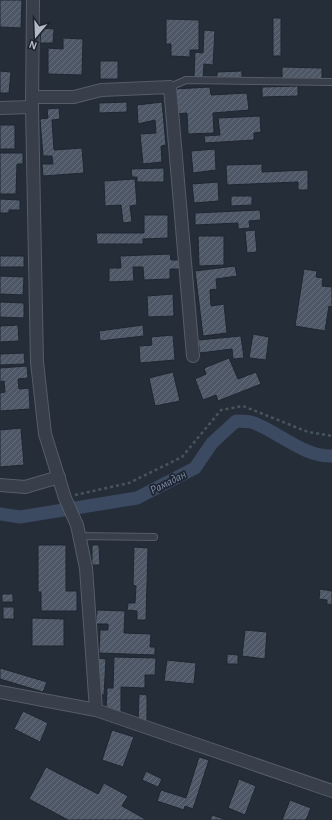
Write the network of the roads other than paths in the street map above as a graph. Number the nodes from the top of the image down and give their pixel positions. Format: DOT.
graph roads {
  1 [pos="33,0"];
  2 [pos="332,82"];
  3 [pos="170,87"];
  4 [pos="33,102"];
  5 [pos="0,108"];
  6 [pos="193,356"];
  7 [pos="59,477"];
  8 [pos="0,485"];
  9 [pos="78,530"];
  10 [pos="154,537"];
  11 [pos="0,692"];
  12 [pos="96,710"];
  13 [pos="332,791"];
  1 -- 4 [label="street"];
  2 -- 3 [label="lane"];
  3 -- 4 [label="street"];
  3 -- 6 [label="street"];
  4 -- 5 [label="street"];
  4 -- 7 [label="street"];
  7 -- 8 [label="street"];
  7 -- 9 [label="street"];
  9 -- 10 [label="lane"];
  9 -- 12 [label="street"];
  11 -- 12 [label="street"];
  12 -- 13 [label="street"];
}
